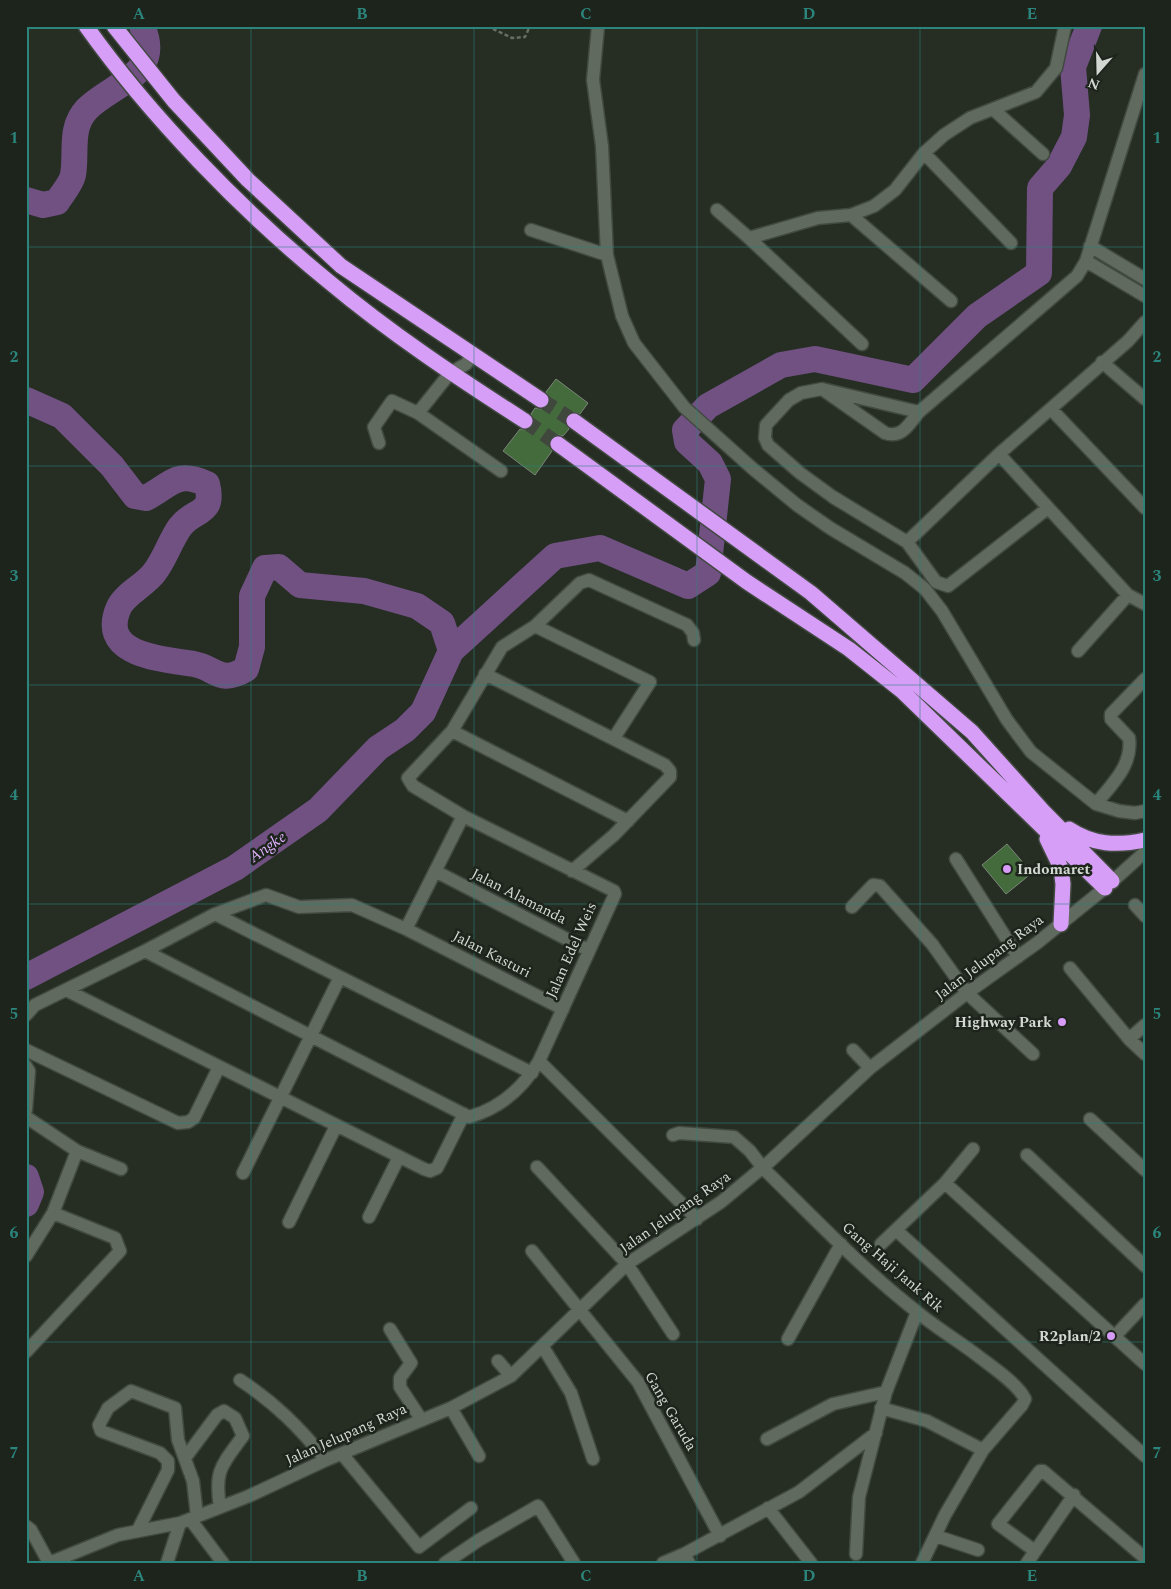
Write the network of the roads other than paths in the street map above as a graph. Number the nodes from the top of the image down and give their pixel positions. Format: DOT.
graph roads {
  1 [pos="80,26"];
  2 [pos="86,26"];
  3 [pos="114,26"];
  4 [pos="598,26"];
  5 [pos="1065,26"];
  6 [pos="97,42"];
  7 [pos="1145,74"];
  8 [pos="994,110"];
  9 [pos="924,153"];
  10 [pos="1043,154"];
  11 [pos="717,210"];
  12 [pos="851,215"];
  13 [pos="531,230"];
  14 [pos="749,238"];
  15 [pos="1011,243"];
  16 [pos="1090,246"];
  17 [pos="607,254"];
  18 [pos="1086,261"];
  19 [pos="1145,279"];
  20 [pos="1145,296"];
  21 [pos="951,301"];
  22 [pos="1145,322"];
  23 [pos="862,344"];
  24 [pos="473,354"];
  25 [pos="1102,362"];
  26 [pos="450,373"];
  27 [pos="822,389"];
  28 [pos="1145,399"];
  29 [pos="541,400"];
  30 [pos="1051,409"];
  31 [pos="919,412"];
  32 [pos="418,414"];
  33 [pos="525,421"];
  34 [pos="574,421"];
  35 [pos="378,443"];
  36 [pos="558,444"];
  37 [pos="999,454"];
  38 [pos="501,471"];
  39 [pos="1048,508"];
  40 [pos="1145,508"];
  41 [pos="907,542"];
  42 [pos="1128,595"];
  43 [pos="1145,604"];
  44 [pos="534,626"];
  45 [pos="694,640"];
  46 [pos="1078,650"];
  47 [pos="485,674"];
  48 [pos="1143,685"];
  49 [pos="452,732"];
  50 [pos="614,738"];
  51 [pos="1096,804"];
  52 [pos="1043,811"];
  53 [pos="1145,811"];
  54 [pos="463,816"];
  55 [pos="628,821"];
  56 [pos="1044,831"];
  57 [pos="1145,840"];
  58 [pos="1145,852"];
  59 [pos="956,859"];
  60 [pos="572,870"];
  61 [pos="435,871"];
  62 [pos="1109,885"];
  63 [pos="1135,905"];
  64 [pos="852,907"];
  65 [pos="215,914"];
  66 [pos="1145,916"];
  67 [pos="1061,924"];
  68 [pos="406,929"];
  69 [pos="588,950"];
  70 [pos="145,951"];
  71 [pos="1018,957"];
  72 [pos="1070,968"];
  73 [pos="340,977"];
  74 [pos="66,990"];
  75 [pos="967,993"];
  76 [pos="563,1009"];
  77 [pos="26,1015"];
  78 [pos="1145,1025"];
  79 [pos="312,1036"];
  80 [pos="1129,1039"];
  81 [pos="26,1050"];
  82 [pos="853,1050"];
  83 [pos="1033,1054"];
  84 [pos="1145,1054"];
  85 [pos="539,1061"];
  86 [pos="26,1066"];
  87 [pos="218,1067"];
  88 [pos="870,1068"];
  89 [pos="532,1073"];
  90 [pos="279,1098"];
  91 [pos="26,1110"];
  92 [pos="464,1114"];
  93 [pos="26,1117"];
  94 [pos="1090,1119"];
  95 [pos="336,1126"];
  96 [pos="673,1135"];
  97 [pos="973,1149"];
  98 [pos="77,1151"];
  99 [pos="1027,1155"];
  100 [pos="399,1157"];
  101 [pos="537,1167"];
  102 [pos="763,1168"];
  103 [pos="122,1169"];
  104 [pos="1145,1170"];
  105 [pos="243,1173"];
  106 [pos="945,1183"];
  107 [pos="53,1213"];
  108 [pos="369,1217"];
  109 [pos="697,1219"];
  110 [pos="289,1222"];
  111 [pos="896,1230"];
  112 [pos="841,1244"];
  113 [pos="881,1244"];
  114 [pos="532,1251"];
  115 [pos="26,1256"];
  116 [pos="628,1264"];
  117 [pos="1145,1266"];
  118 [pos="1145,1304"];
  119 [pos="580,1311"];
  120 [pos="916,1312"];
  121 [pos="390,1329"];
  122 [pos="673,1334"];
  123 [pos="1115,1336"];
  124 [pos="788,1338"];
  125 [pos="543,1347"];
  126 [pos="26,1352"];
  127 [pos="498,1360"];
  128 [pos="1145,1364"];
  129 [pos="512,1376"];
  130 [pos="240,1380"];
  131 [pos="886,1392"];
  132 [pos="451,1408"];
  133 [pos="881,1408"];
  134 [pos="421,1419"];
  135 [pos="876,1433"];
  136 [pos="767,1439"];
  137 [pos="983,1450"];
  138 [pos="342,1454"];
  139 [pos="479,1456"];
  140 [pos="1145,1456"];
  141 [pos="185,1458"];
  142 [pos="593,1458"];
  143 [pos="326,1460"];
  144 [pos="1074,1495"];
  145 [pos="220,1507"];
  146 [pos="471,1508"];
  147 [pos="768,1508"];
  148 [pos="189,1520"];
  149 [pos="26,1526"];
  150 [pos="138,1530"];
  151 [pos="720,1536"];
  152 [pos="936,1536"];
  153 [pos="978,1550"];
  154 [pos="1035,1551"];
  155 [pos="856,1554"];
  156 [pos="1145,1558"];
  157 [pos="686,1559"];
  158 [pos="49,1563"];
  159 [pos="167,1563"];
  160 [pos="223,1563"];
  161 [pos="445,1563"];
  162 [pos="574,1563"];
  163 [pos="663,1563"];
  164 [pos="811,1563"];
  165 [pos="922,1563"];
  166 [pos="1027,1563"];
  1 -- 6 [label="highway"];
  2 -- 6 [label="highway"];
  3 -- 24 [label="highway"];
  4 -- 17 [label="street"];
  5 -- 8 [label="street"];
  6 -- 26 [label="highway"];
  7 -- 16 [label="street"];
  8 -- 9 [label="street"];
  8 -- 10 [label="street"];
  9 -- 12 [label="street"];
  9 -- 15 [label="street"];
  11 -- 14 [label="street"];
  12 -- 14 [label="street"];
  12 -- 21 [label="street"];
  13 -- 17 [label="street"];
  14 -- 23 [label="street"];
  16 -- 18 [label="street"];
  16 -- 19 [label="street"];
  17 -- 51 [label="street"];
  18 -- 20 [label="street"];
  18 -- 31 [label="street"];
  22 -- 25 [label="street"];
  24 -- 26 [label="street"];
  24 -- 29 [label="highway"];
  25 -- 28 [label="street"];
  25 -- 30 [label="street"];
  26 -- 32 [label="street"];
  26 -- 33 [label="highway"];
  27 -- 31 [label="street"];
  27 -- 31 [label="street"];
  27 -- 41 [label="street"];
  30 -- 37 [label="street"];
  30 -- 40 [label="street"];
  32 -- 35 [label="street"];
  32 -- 38 [label="street"];
  34 -- 52 [label="highway"];
  36 -- 56 [label="highway"];
  37 -- 39 [label="street"];
  37 -- 41 [label="street"];
  39 -- 41 [label="street"];
  39 -- 42 [label="street"];
  42 -- 43 [label="street"];
  42 -- 46 [label="street"];
  44 -- 45 [label="street"];
  44 -- 47 [label="street"];
  44 -- 50 [label="street"];
  47 -- 49 [label="street"];
  47 -- 50 [label="street"];
  48 -- 51 [label="street"];
  49 -- 54 [label="street, Jalan Edel Weis"];
  49 -- 55 [label="street"];
  50 -- 55 [label="street"];
  51 -- 53 [label="street"];
  52 -- 57 [label="highway"];
  52 -- 62 [label="highway"];
  54 -- 60 [label="street, Jalan Edel Weis"];
  54 -- 61 [label="street"];
  55 -- 60 [label="street"];
  56 -- 62 [label="highway"];
  56 -- 67 [label="highway"];
  58 -- 62 [label="street, Jalan Jelupang Raya"];
  59 -- 71 [label="street"];
  60 -- 69 [label="street, Jalan Edel Weis"];
  61 -- 68 [label="street"];
  61 -- 69 [label="street, Jalan Alamanda"];
  62 -- 67 [label="street, Jalan Jelupang Raya"];
  63 -- 66 [label="street"];
  64 -- 75 [label="street"];
  65 -- 68 [label="street, Jalan Kasturi"];
  65 -- 70 [label="street, Jalan Kasturi"];
  65 -- 73 [label="street"];
  67 -- 71 [label="street, Jalan Jelupang Raya"];
  68 -- 76 [label="street, Jalan Kasturi"];
  69 -- 76 [label="street, Jalan Edel Weis"];
  70 -- 74 [label="street, Jalan Kasturi"];
  70 -- 79 [label="street"];
  71 -- 75 [label="street, Jalan Jelupang Raya"];
  72 -- 80 [label="street"];
  73 -- 79 [label="street"];
  73 -- 89 [label="street"];
  74 -- 77 [label="street, Jalan Kasturi"];
  74 -- 87 [label="street"];
  75 -- 83 [label="street"];
  75 -- 88 [label="street, Jalan Jelupang Raya"];
  76 -- 85 [label="street, Jalan Edel Weis"];
  78 -- 80 [label="street"];
  79 -- 90 [label="street"];
  79 -- 92 [label="street"];
  80 -- 84 [label="street"];
  81 -- 87 [label="street"];
  82 -- 88 [label="street"];
  85 -- 89 [label="street, Jalan Edel Weis"];
  85 -- 109 [label="street"];
  86 -- 91 [label="street"];
  87 -- 90 [label="street"];
  88 -- 102 [label="street, Jalan Jelupang Raya"];
  89 -- 92 [label="street, Jalan Edel Weis"];
  90 -- 95 [label="street"];
  90 -- 105 [label="street"];
  92 -- 100 [label="street"];
  93 -- 98 [label="street"];
  94 -- 104 [label="street"];
  95 -- 100 [label="street"];
  95 -- 110 [label="street"];
  96 -- 102 [label="street, Gang Haji Jank Rik"];
  97 -- 106 [label="street"];
  98 -- 103 [label="street"];
  98 -- 107 [label="street"];
  99 -- 117 [label="street"];
  100 -- 108 [label="street"];
  101 -- 116 [label="street"];
  102 -- 109 [label="street, Jalan Jelupang Raya"];
  102 -- 112 [label="street, Gang Haji Jank Rik"];
  106 -- 111 [label="street"];
  106 -- 123 [label="street"];
  107 -- 115 [label="street"];
  107 -- 126 [label="street"];
  109 -- 116 [label="street, Jalan Jelupang Raya"];
  111 -- 113 [label="street"];
  111 -- 140 [label="street"];
  112 -- 120 [label="street, Gang Haji Jank Rik"];
  112 -- 124 [label="street"];
  114 -- 119 [label="street, Gang Garuda"];
  116 -- 119 [label="street, Jalan Jelupang Raya"];
  116 -- 122 [label="street"];
  118 -- 123 [label="street"];
  119 -- 125 [label="street, Jalan Jelupang Raya"];
  119 -- 151 [label="street, Gang Garuda"];
  120 -- 131 [label="street"];
  120 -- 137 [label="street, Gang Haji Jank Rik"];
  121 -- 134 [label="street"];
  123 -- 128 [label="street"];
  125 -- 129 [label="street, Jalan Jelupang Raya"];
  125 -- 142 [label="street"];
  127 -- 129 [label="street"];
  129 -- 132 [label="street, Jalan Jelupang Raya"];
  130 -- 143 [label="street"];
  131 -- 133 [label="street"];
  131 -- 136 [label="street"];
  132 -- 134 [label="street, Jalan Jelupang Raya"];
  132 -- 139 [label="street"];
  133 -- 135 [label="street"];
  133 -- 137 [label="street"];
  134 -- 138 [label="street, Jalan Jelupang Raya"];
  135 -- 147 [label="street"];
  135 -- 155 [label="street"];
  137 -- 152 [label="street"];
  138 -- 143 [label="street, Jalan Jelupang Raya"];
  138 -- 146 [label="street"];
  141 -- 145 [label="street"];
  141 -- 148 [label="street"];
  141 -- 150 [label="street"];
  143 -- 145 [label="street, Jalan Jelupang Raya"];
  144 -- 154 [label="street"];
  144 -- 154 [label="street"];
  144 -- 156 [label="street"];
  145 -- 148 [label="street, Jalan Jelupang Raya"];
  147 -- 151 [label="street"];
  147 -- 164 [label="street"];
  148 -- 150 [label="street, Jalan Jelupang Raya"];
  148 -- 159 [label="street"];
  148 -- 160 [label="street"];
  149 -- 158 [label="street"];
  150 -- 158 [label="street, Jalan Jelupang Raya"];
  151 -- 157 [label="street"];
  152 -- 153 [label="street"];
  152 -- 165 [label="street"];
  154 -- 166 [label="street"];
  157 -- 163 [label="street"];
  161 -- 162 [label="street"];
}
